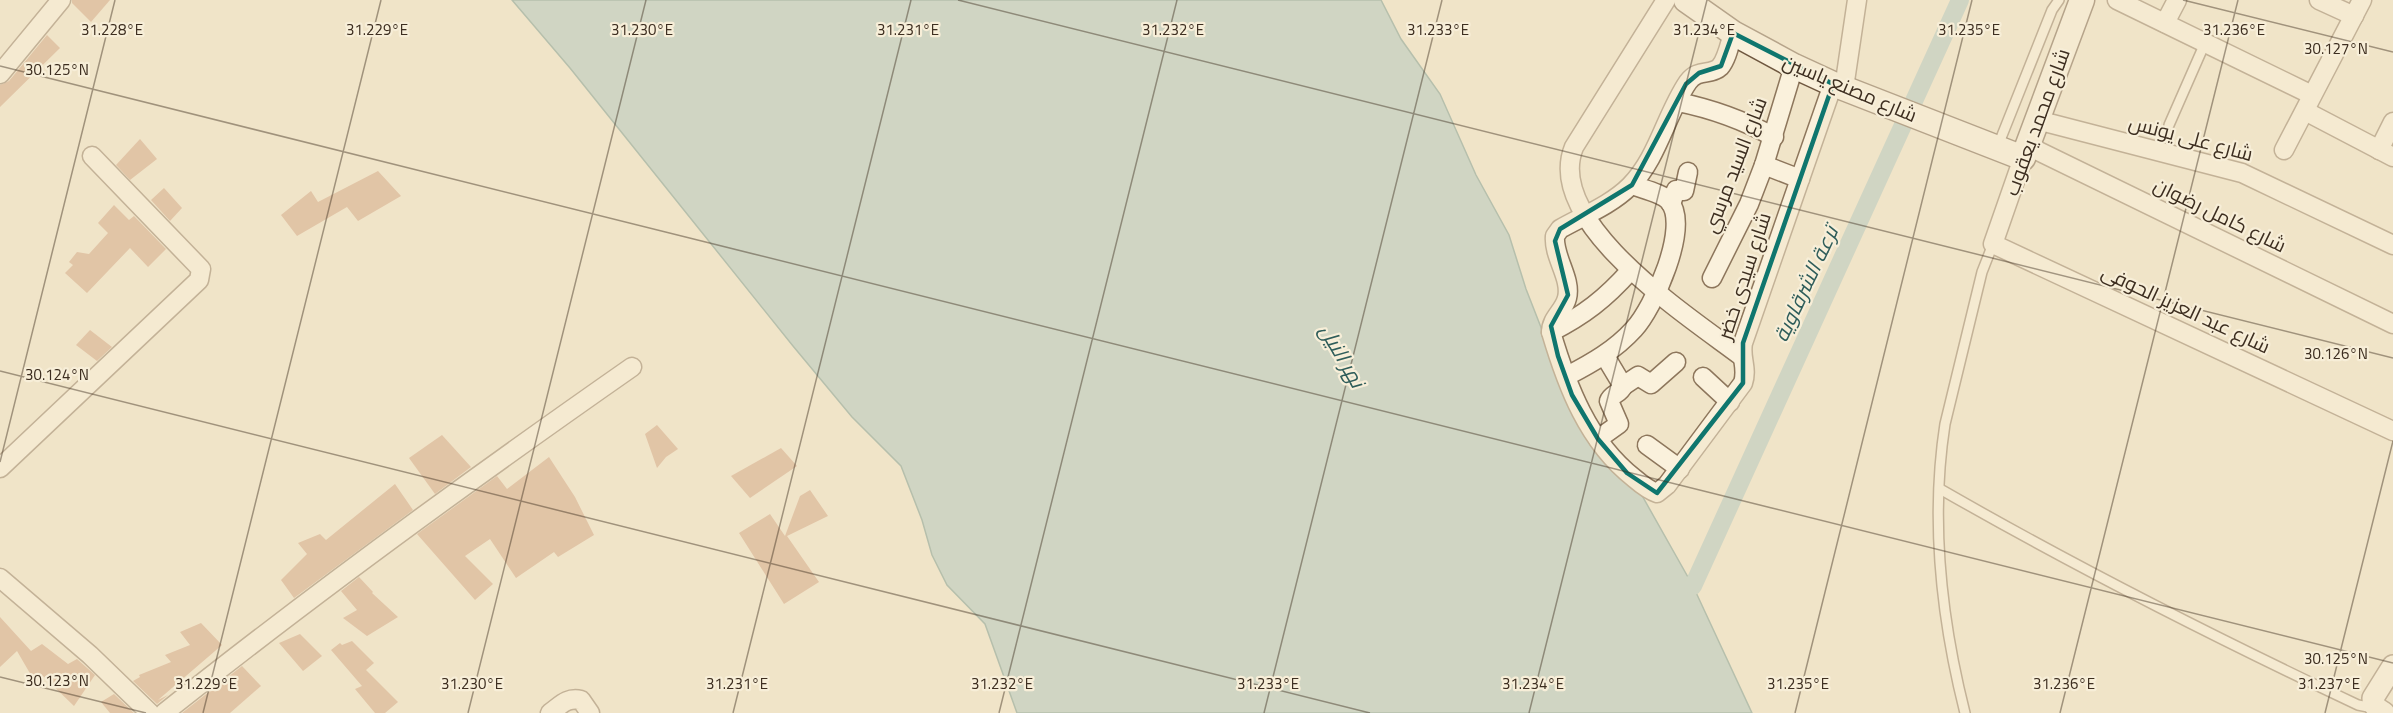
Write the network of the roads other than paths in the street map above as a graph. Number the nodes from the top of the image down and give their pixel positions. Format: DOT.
graph roads {
  1 [pos="61,0"];
  2 [pos="1666,0"];
  3 [pos="1686,0"];
  4 [pos="1857,0"];
  5 [pos="2059,0"];
  6 [pos="2082,0"];
  7 [pos="2117,0"];
  8 [pos="2177,0"];
  9 [pos="2319,0"];
  10 [pos="2358,8"];
  11 [pos="2165,23"];
  12 [pos="1733,33"];
  13 [pos="2205,43"];
  14 [pos="1794,66"];
  15 [pos="0,74"];
  16 [pos="1839,86"];
  17 [pos="1678,102"];
  18 [pos="2308,103"];
  19 [pos="2037,120"];
  20 [pos="2393,122"];
  21 [pos="2169,125"];
  22 [pos="1774,137"];
  23 [pos="1997,148"];
  24 [pos="2284,150"];
  25 [pos="2025,152"];
  26 [pos="2386,153"];
  27 [pos="92,156"];
  28 [pos="1764,165"];
  29 [pos="1688,172"];
  30 [pos="1800,179"];
  31 [pos="1632,185"];
  32 [pos="1671,204"];
  33 [pos="1586,214"];
  34 [pos="1993,244"];
  35 [pos="2393,245"];
  36 [pos="1630,271"];
  37 [pos="1712,278"];
  38 [pos="1658,293"];
  39 [pos="2393,324"];
  40 [pos="1551,332"];
  41 [pos="1605,356"];
  42 [pos="1741,356"];
  43 [pos="1676,362"];
  44 [pos="632,367"];
  45 [pos="1567,376"];
  46 [pos="1702,377"];
  47 [pos="1623,386"];
  48 [pos="1730,402"];
  49 [pos="2393,430"];
  50 [pos="1598,439"];
  51 [pos="1647,445"];
  52 [pos="0,468"];
  53 [pos="1680,469"];
  54 [pos="1940,489"];
  55 [pos="0,578"];
  56 [pos="2393,666"];
  57 [pos="2378,708"];
  58 [pos="150,713"];
  59 [pos="164,713"];
  60 [pos="550,713"];
  61 [pos="590,713"];
  62 [pos="1965,713"];
  1 -- 15 [label="street"];
  2 -- 33 [label="street"];
  3 -- 12 [label="main road, شارع مصنع ياسين"];
  4 -- 16 [label="street, شارع سيدى خضر"];
  5 -- 23 [label="lane"];
  6 -- 19 [label="main road, شارع محمد يعقوب"];
  7 -- 11 [label="street"];
  8 -- 11 [label="street"];
  9 -- 10 [label="street"];
  10 -- 18 [label="street"];
  11 -- 13 [label="street"];
  12 -- 14 [label="main road, شارع مصنع ياسين"];
  12 -- 17 [label="street"];
  13 -- 18 [label="street"];
  13 -- 21 [label="lane"];
  14 -- 16 [label="main road, شارع مصنع ياسين"];
  14 -- 22 [label="street, شارع السيد مرسي"];
  16 -- 23 [label="main road, شارع مصنع ياسين"];
  16 -- 30 [label="street, شارع سيدى خضر"];
  17 -- 22 [label="street"];
  17 -- 31 [label="street"];
  18 -- 24 [label="street"];
  18 -- 26 [label="street"];
  19 -- 25 [label="main road, شارع محمد يعقوب"];
  19 -- 35 [label="street, شارع على يونس"];
  20 -- 26 [label="street"];
  22 -- 28 [label="street, شارع السيد مرسي"];
  23 -- 25 [label="main road, شارع مصنع ياسين"];
  25 -- 34 [label="street, شارع محمد يعقوب"];
  25 -- 39 [label="street, شارع كامل رضوان"];
  27 -- 52 [label="street"];
  28 -- 30 [label="street"];
  28 -- 37 [label="street, شارع السيد مرسي"];
  29 -- 32 [label="street"];
  30 -- 42 [label="street, شارع سيدى خضر"];
  31 -- 32 [label="street"];
  31 -- 33 [label="street"];
  32 -- 38 [label="street"];
  33 -- 36 [label="street"];
  33 -- 40 [label="street"];
  34 -- 49 [label="street, شارع عبد العزيز الحوفى"];
  34 -- 54 [label="lane"];
  36 -- 38 [label="street"];
  36 -- 40 [label="street"];
  38 -- 41 [label="street"];
  38 -- 42 [label="street"];
  40 -- 45 [label="street"];
  41 -- 45 [label="street"];
  41 -- 47 [label="street"];
  42 -- 48 [label="street, شارع سيدى خضر"];
  43 -- 47 [label="street"];
  44 -- 59 [label="street"];
  45 -- 50 [label="street"];
  46 -- 48 [label="street"];
  47 -- 50 [label="street"];
  48 -- 53 [label="street, شارع سيدى خضر"];
  50 -- 53 [label="street, شارع سيدى خضر"];
  51 -- 53 [label="street"];
  54 -- 57 [label="lane"];
  54 -- 62 [label="lane"];
  55 -- 58 [label="street"];
  56 -- 57 [label="street"];
  60 -- 61 [label="street"];
}
